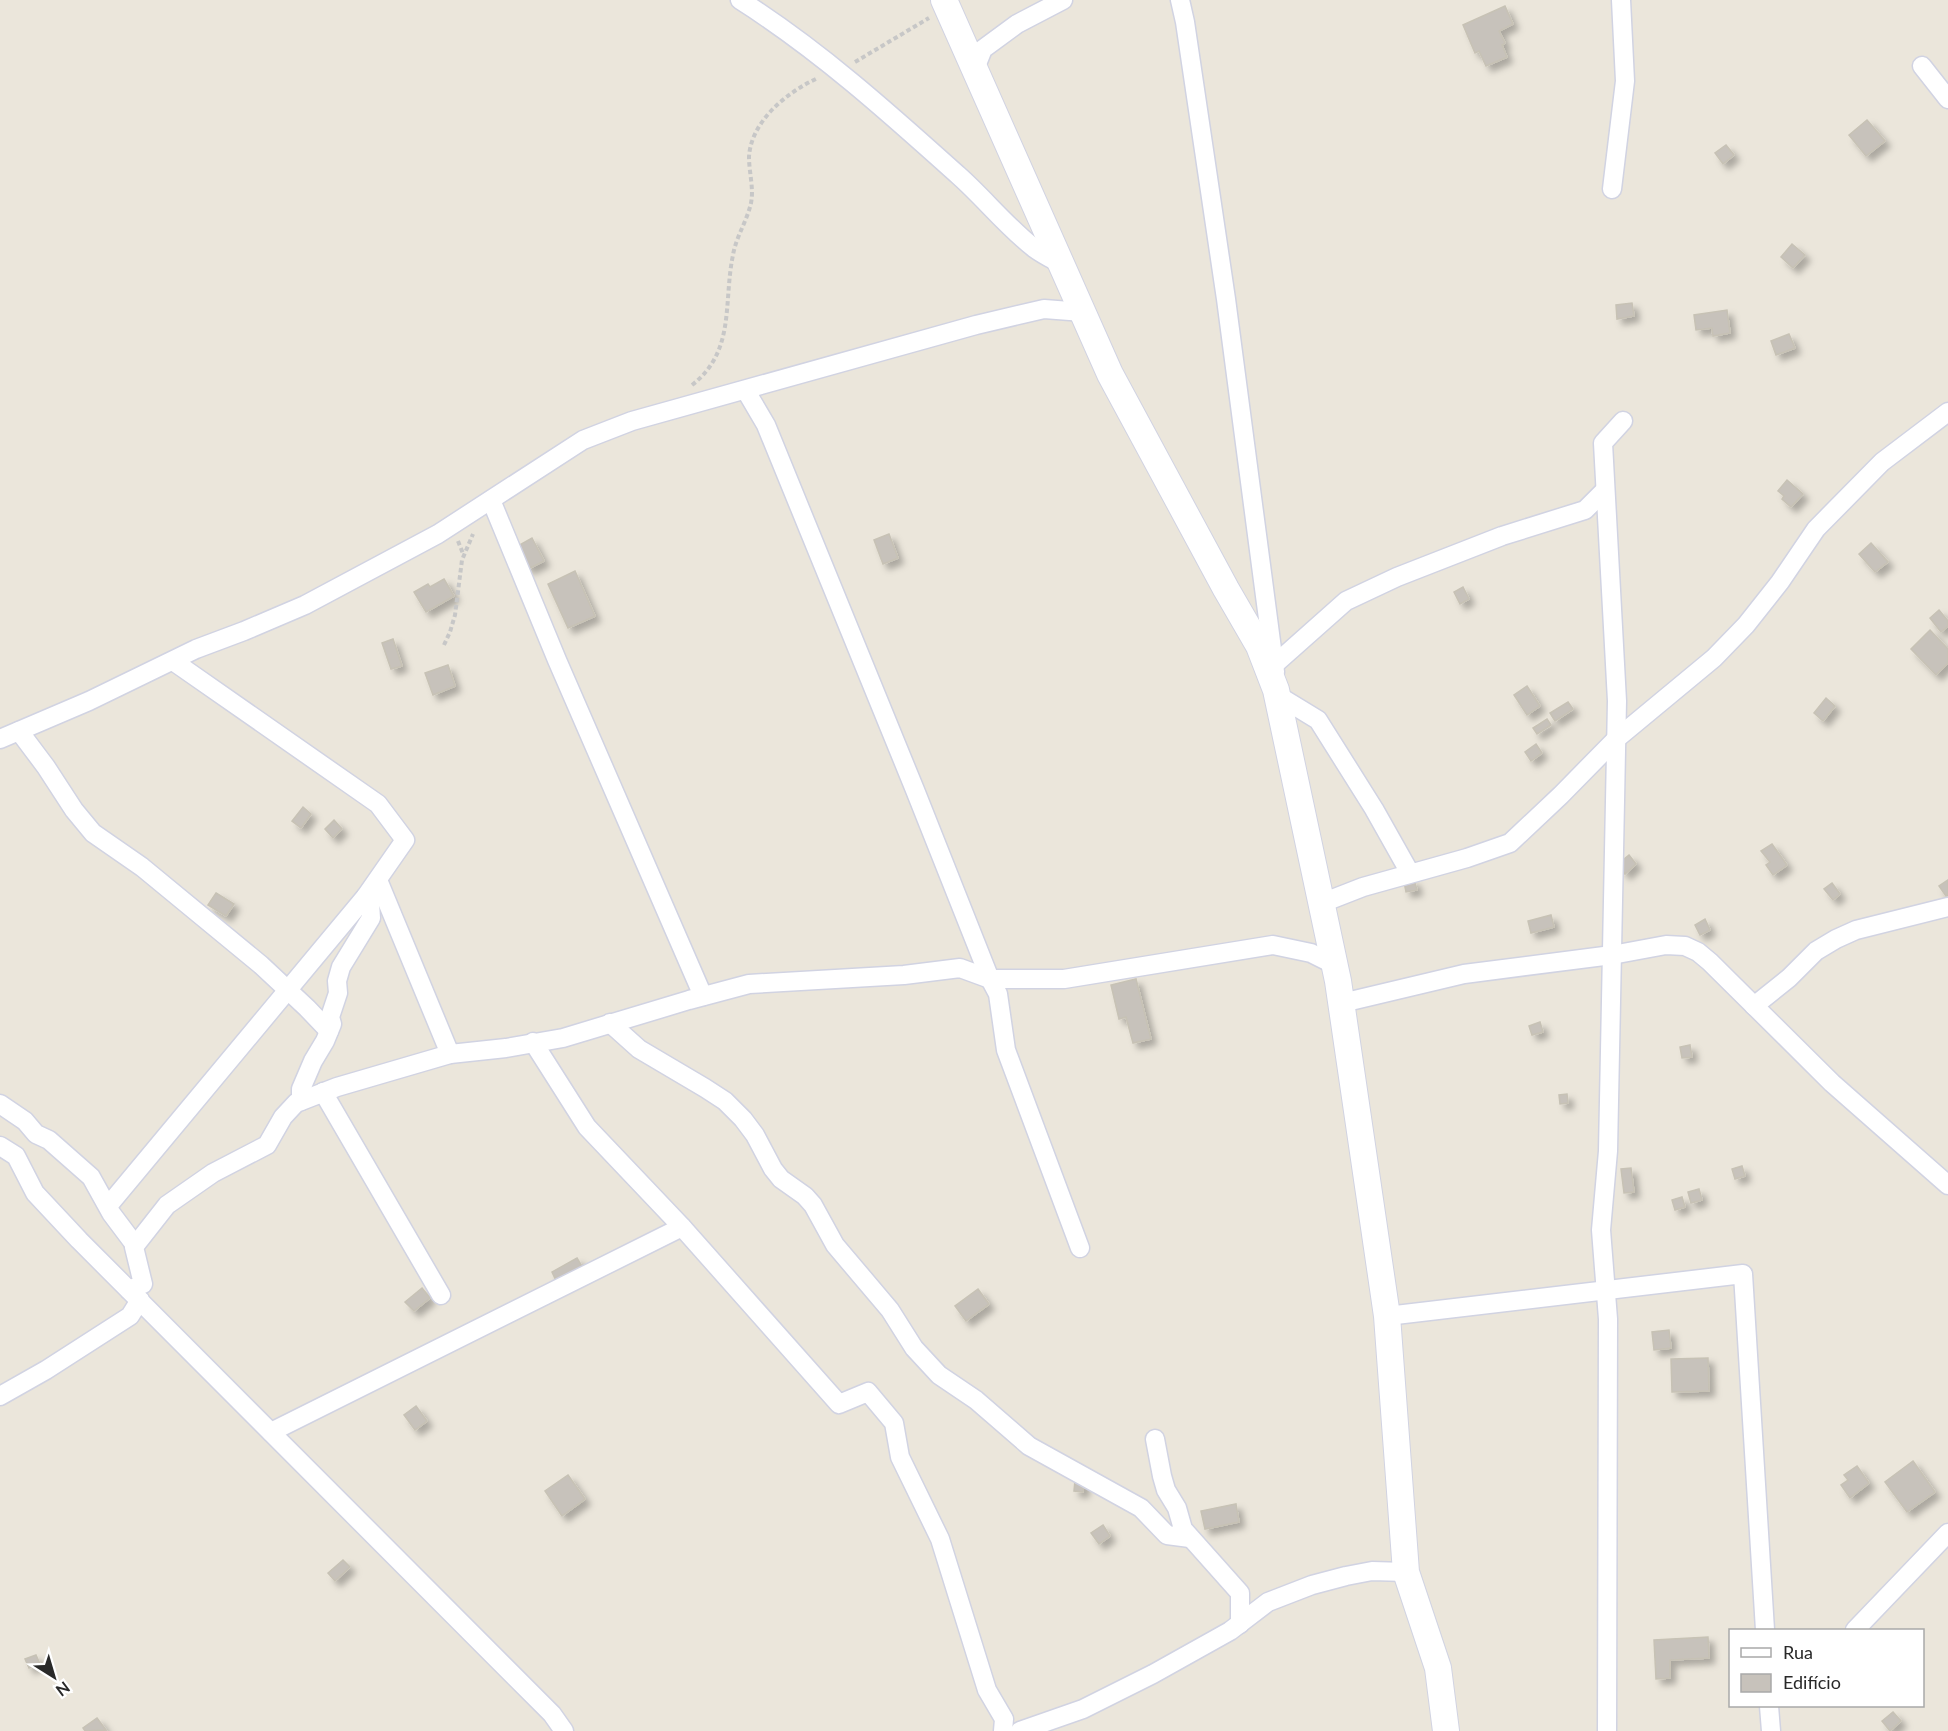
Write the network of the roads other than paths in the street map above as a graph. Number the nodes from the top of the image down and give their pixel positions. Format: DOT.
graph roads {
  1 [pos="740,0"];
  2 [pos="1063,0"];
  3 [pos="1180,0"];
  4 [pos="1621,0"];
  5 [pos="946,3"];
  6 [pos="1922,66"];
  7 [pos="975,69"];
  8 [pos="1948,99"];
  9 [pos="1612,189"];
  10 [pos="1061,264"];
  11 [pos="1083,312"];
  12 [pos="746,391"];
  13 [pos="1948,412"];
  14 [pos="1623,421"];
  15 [pos="1605,490"];
  16 [pos="493,503"];
  17 [pos="173,661"];
  18 [pos="1275,679"];
  19 [pos="19,731"];
  20 [pos="0,739"];
  21 [pos="1615,740"];
  22 [pos="1410,873"];
  23 [pos="378,880"];
  24 [pos="366,896"];
  25 [pos="1322,903"];
  26 [pos="1948,907"];
  27 [pos="1612,955"];
  28 [pos="1335,965"];
  29 [pos="990,979"];
  30 [pos="288,989"];
  31 [pos="703,996"];
  32 [pos="1342,1003"];
  33 [pos="1754,1006"];
  34 [pos="610,1023"];
  35 [pos="328,1031"];
  36 [pos="533,1042"];
  37 [pos="450,1054"];
  38 [pos="323,1092"];
  39 [pos="301,1101"];
  40 [pos="0,1104"];
  41 [pos="0,1146"];
  42 [pos="1948,1185"];
  43 [pos="108,1206"];
  44 [pos="682,1227"];
  45 [pos="135,1245"];
  46 [pos="1080,1248"];
  47 [pos="1606,1290"];
  48 [pos="134,1295"];
  49 [pos="441,1295"];
  50 [pos="1387,1316"];
  51 [pos="0,1396"];
  52 [pos="271,1432"];
  53 [pos="1155,1439"];
  54 [pos="1948,1533"];
  55 [pos="1190,1538"];
  56 [pos="1406,1572"];
  57 [pos="1240,1624"];
  58 [pos="1765,1629"];
  59 [pos="1856,1629"];
  60 [pos="1772,1708"];
  61 [pos="564,1731"];
  62 [pos="1003,1731"];
  63 [pos="1020,1731"];
  64 [pos="1446,1731"];
  65 [pos="1607,1731"];
  66 [pos="1771,1731"];
  1 -- 10 [label="street"];
  2 -- 7 [label="street"];
  3 -- 18 [label="street"];
  4 -- 9 [label="street"];
  5 -- 7 [label="street"];
  6 -- 8 [label="street"];
  7 -- 10 [label="street"];
  10 -- 11 [label="street"];
  11 -- 12 [label="street"];
  11 -- 18 [label="street"];
  12 -- 16 [label="street"];
  12 -- 29 [label="street"];
  13 -- 21 [label="street"];
  14 -- 15 [label="street"];
  15 -- 18 [label="street"];
  15 -- 21 [label="street"];
  16 -- 17 [label="street"];
  16 -- 31 [label="street"];
  17 -- 19 [label="street"];
  17 -- 23 [label="street"];
  18 -- 22 [label="street"];
  18 -- 25 [label="street"];
  19 -- 20 [label="street"];
  19 -- 30 [label="street"];
  21 -- 22 [label="street"];
  21 -- 27 [label="street"];
  22 -- 25 [label="street"];
  23 -- 24 [label="street"];
  23 -- 37 [label="street"];
  24 -- 30 [label="street"];
  24 -- 35 [label="street"];
  25 -- 28 [label="street"];
  26 -- 33 [label="street"];
  27 -- 32 [label="street"];
  27 -- 33 [label="street"];
  27 -- 47 [label="street"];
  28 -- 29 [label="street"];
  28 -- 32 [label="street"];
  29 -- 31 [label="street"];
  29 -- 46 [label="street"];
  30 -- 35 [label="street"];
  30 -- 43 [label="street"];
  31 -- 34 [label="street"];
  32 -- 50 [label="street"];
  33 -- 42 [label="street"];
  34 -- 36 [label="street"];
  34 -- 55 [label="street"];
  35 -- 39 [label="street"];
  36 -- 37 [label="street"];
  36 -- 44 [label="street"];
  37 -- 38 [label="street"];
  38 -- 39 [label="street"];
  38 -- 49 [label="street"];
  39 -- 45 [label="street"];
  40 -- 43 [label="street"];
  41 -- 48 [label="street"];
  43 -- 45 [label="street"];
  44 -- 52 [label="street"];
  44 -- 62 [label="street"];
  45 -- 48 [label="street"];
  47 -- 50 [label="street"];
  47 -- 58 [label="street"];
  47 -- 65 [label="street"];
  48 -- 51 [label="street"];
  48 -- 52 [label="street"];
  50 -- 56 [label="street"];
  52 -- 61 [label="street"];
  53 -- 55 [label="street"];
  54 -- 59 [label="street"];
  55 -- 57 [label="street"];
  56 -- 57 [label="street"];
  56 -- 64 [label="street"];
  57 -- 63 [label="street"];
  60 -- 66 [label="street"];
}
